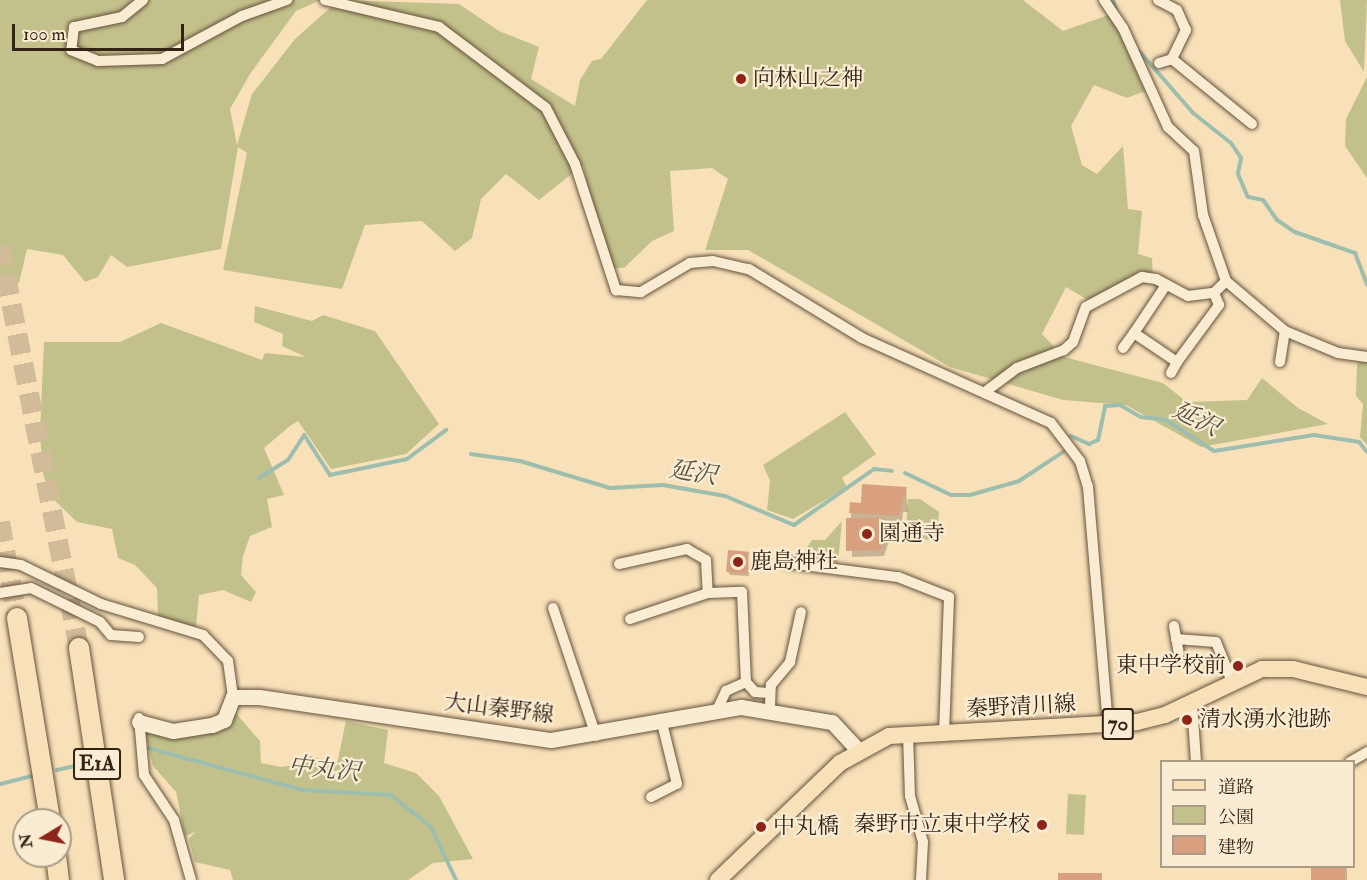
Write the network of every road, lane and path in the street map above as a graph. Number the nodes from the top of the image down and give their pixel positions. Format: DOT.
graph roads {
  1 [pos="143,0"];
  2 [pos="287,0"];
  3 [pos="325,0"];
  4 [pos="1158,0"];
  5 [pos="1111,2"];
  6 [pos="1172,59"];
  7 [pos="1159,63"];
  8 [pos="1252,124"];
  9 [pos="1226,281"];
  10 [pos="1166,285"];
  11 [pos="1214,293"];
  12 [pos="1285,331"];
  13 [pos="1134,333"];
  14 [pos="1123,348"];
  15 [pos="1367,357"];
  16 [pos="1177,362"];
  17 [pos="1280,362"];
  18 [pos="1171,373"];
  19 [pos="985,392"];
  20 [pos="0,562"];
  21 [pos="788,563"];
  22 [pos="619,564"];
  23 [pos="0,593"];
  24 [pos="708,593"];
  25 [pos="553,608"];
  26 [pos="801,612"];
  27 [pos="17,618"];
  28 [pos="630,619"];
  29 [pos="1174,626"];
  30 [pos="139,637"];
  31 [pos="1176,639"];
  32 [pos="79,648"];
  33 [pos="1179,654"];
  34 [pos="1231,679"];
  35 [pos="746,682"];
  36 [pos="1367,687"];
  37 [pos="234,697"];
  38 [pos="769,701"];
  39 [pos="1192,703"];
  40 [pos="718,708"];
  41 [pos="661,719"];
  42 [pos="139,720"];
  43 [pos="1108,725"];
  44 [pos="944,732"];
  45 [pos="908,733"];
  46 [pos="596,736"];
  47 [pos="858,750"];
  48 [pos="1367,752"];
  49 [pos="1196,760"];
  50 [pos="1353,760"];
  51 [pos="651,797"];
  52 [pos="48,808"];
  53 [pos="114,880"];
  54 [pos="191,880"];
  55 [pos="718,880"];
  56 [pos="921,880"];
  1 -- 2 [label="street"];
  3 -- 19 [label="street"];
  4 -- 6 [label="street"];
  5 -- 9 [label="street"];
  6 -- 7 [label="street"];
  6 -- 8 [label="street"];
  9 -- 11 [label="street"];
  9 -- 12 [label="street"];
  10 -- 11 [label="street"];
  10 -- 13 [label="street"];
  10 -- 19 [label="street"];
  11 -- 16 [label="street"];
  12 -- 15 [label="street"];
  12 -- 17 [label="street"];
  13 -- 14 [label="street"];
  13 -- 16 [label="street"];
  16 -- 18 [label="street"];
  19 -- 43 [label="street"];
  20 -- 37 [label="street"];
  21 -- 44 [label="street"];
  22 -- 24 [label="street"];
  23 -- 30 [label="street"];
  24 -- 28 [label="street"];
  24 -- 35 [label="street"];
  25 -- 46 [label="street"];
  26 -- 38 [label="street"];
  27 -- 52 [label="highway, E1A"];
  29 -- 31 [label="street"];
  31 -- 33 [label="street"];
  31 -- 34 [label="street"];
  32 -- 53 [label="highway, E1A"];
  34 -- 36 [label="main road, 秦野清川線 / 70"];
  34 -- 39 [label="main road, 秦野清川線 / 70"];
  35 -- 38 [label="street"];
  35 -- 40 [label="street"];
  37 -- 42 [label="main road"];
  37 -- 46 [label="main road, 大山秦野線"];
  38 -- 40 [label="main road, 大山秦野線"];
  38 -- 47 [label="main road, 大山秦野線"];
  39 -- 43 [label="main road, 秦野清川線 / 70"];
  39 -- 49 [label="street"];
  40 -- 41 [label="main road, 大山秦野線"];
  41 -- 46 [label="main road, 大山秦野線"];
  41 -- 51 [label="street"];
  42 -- 54 [label="street"];
  43 -- 44 [label="main road, 秦野清川線 / 70"];
  44 -- 45 [label="main road, 秦野清川線 / 70"];
  45 -- 47 [label="main road, 秦野清川線 / 70"];
  45 -- 56 [label="street"];
  47 -- 55 [label="main road, 秦野清川線 / 70"];
  48 -- 50 [label="street"];
}
